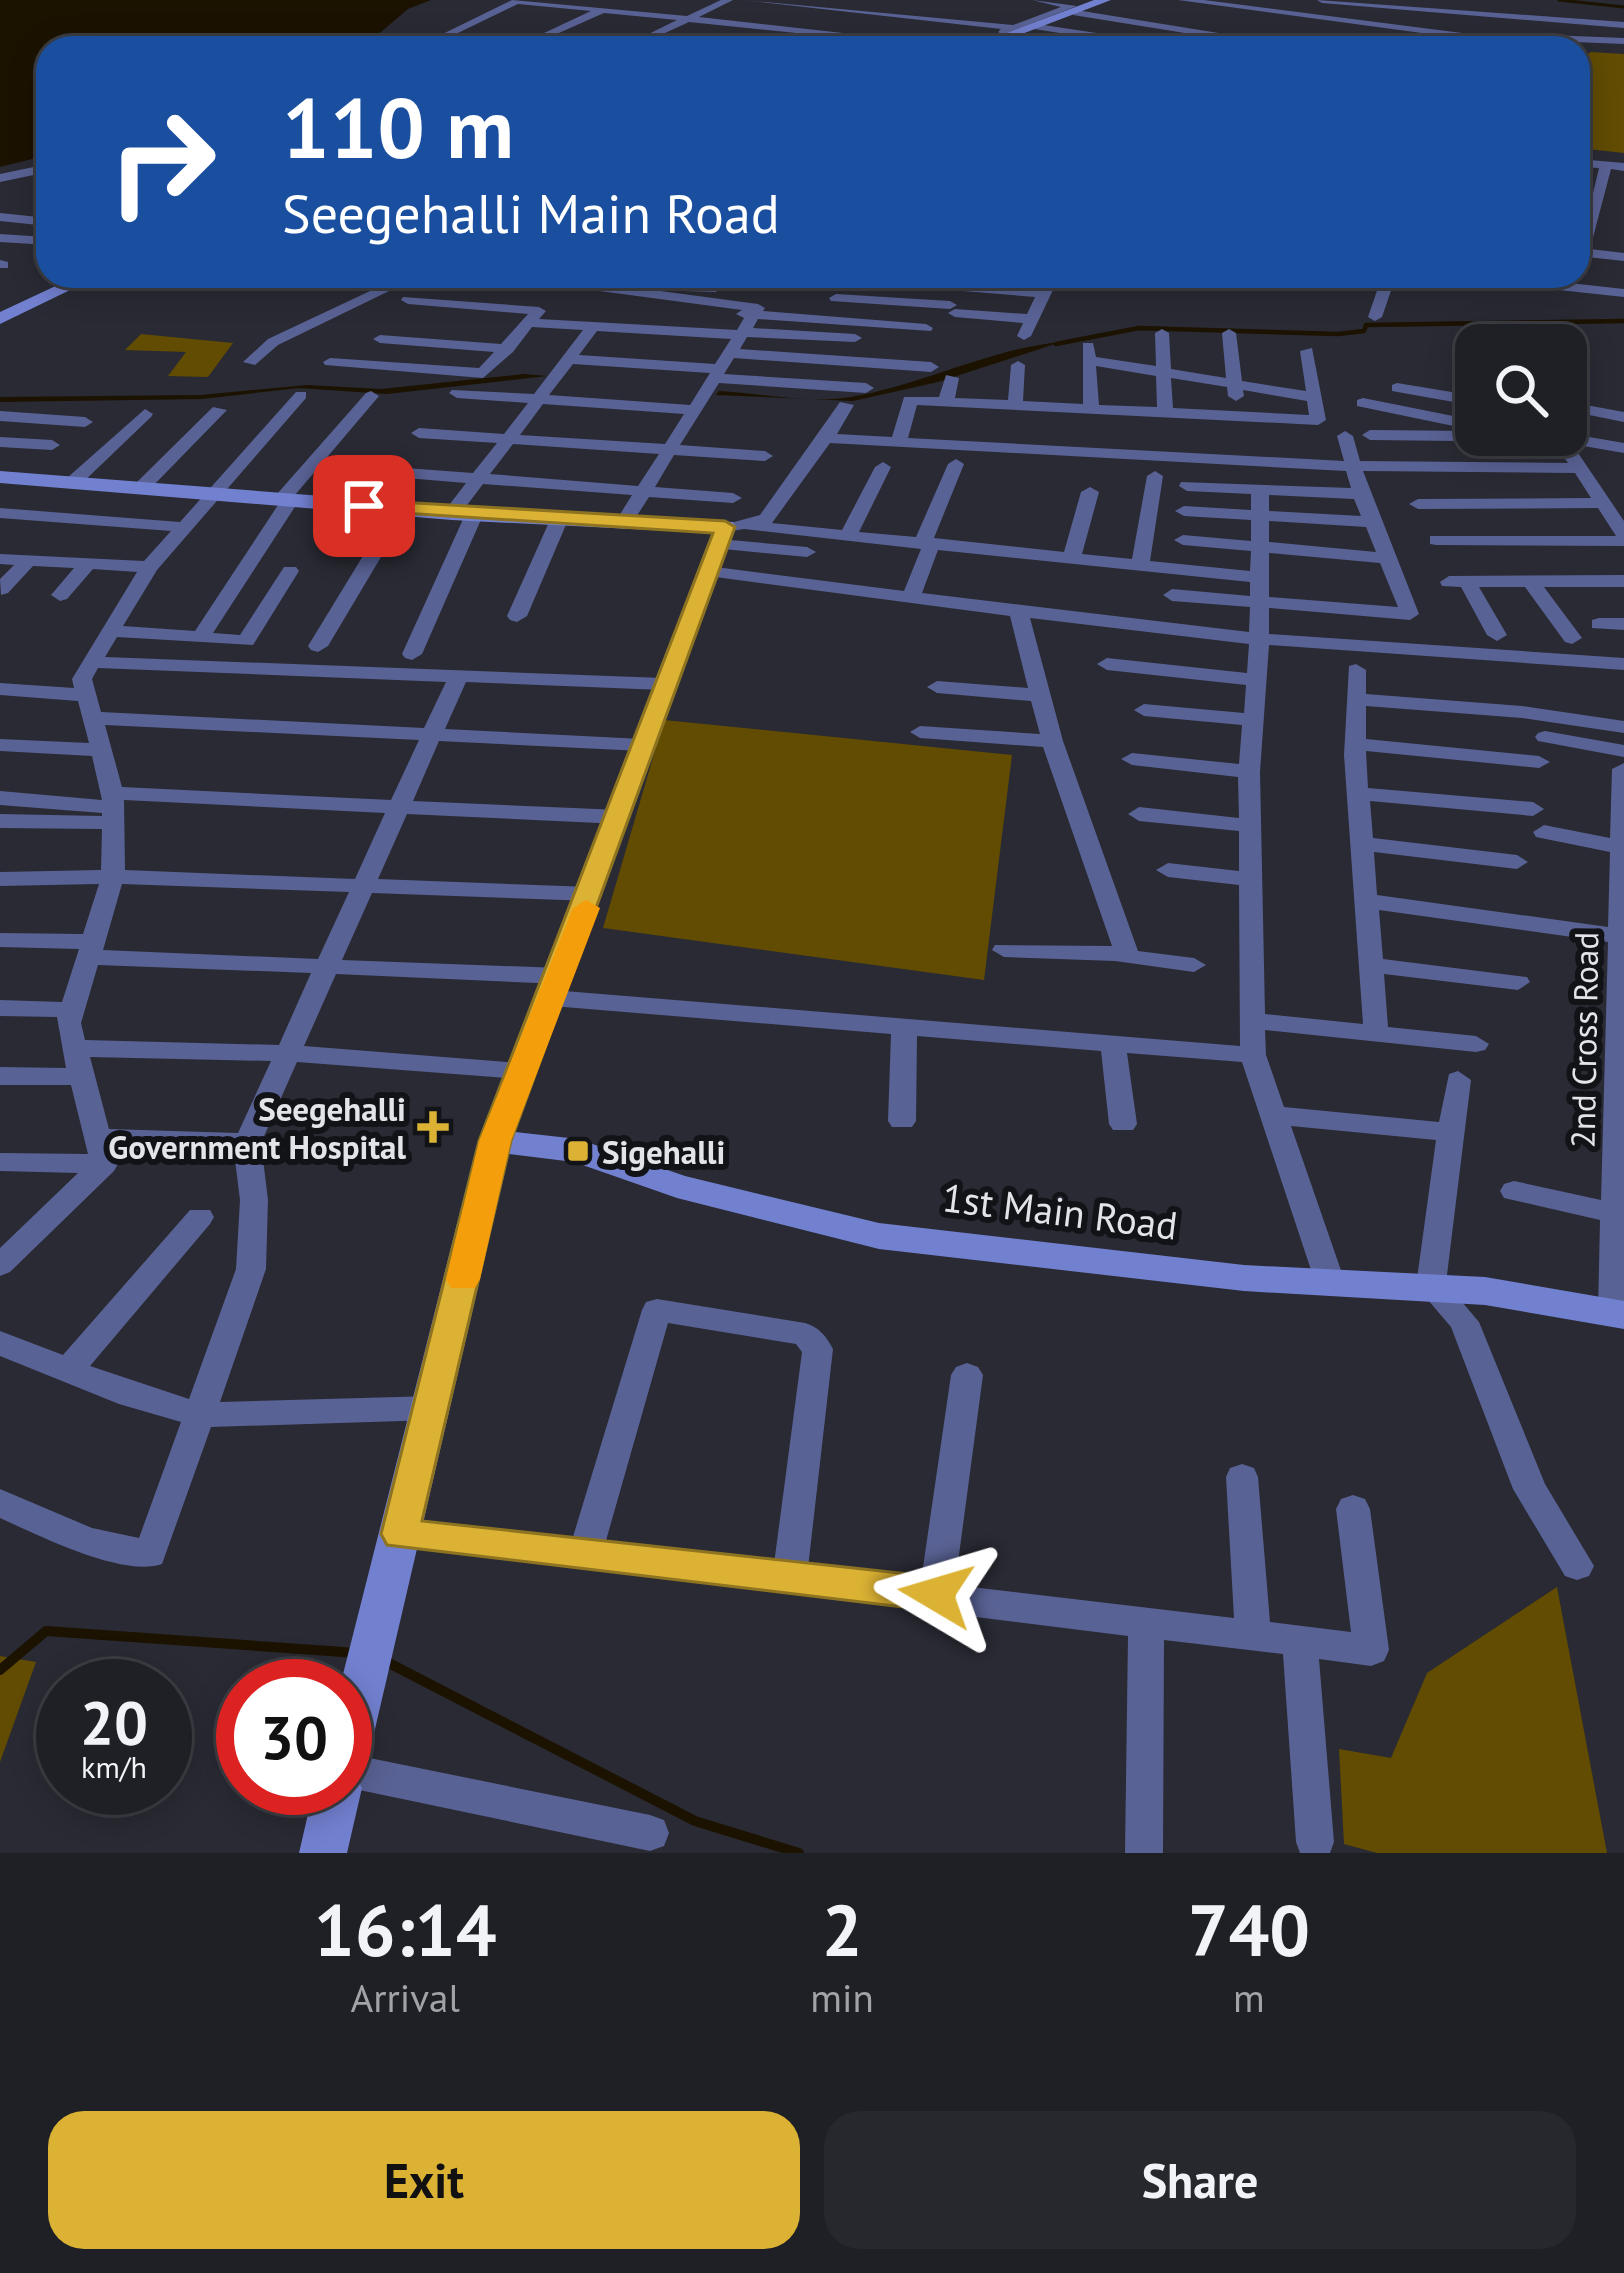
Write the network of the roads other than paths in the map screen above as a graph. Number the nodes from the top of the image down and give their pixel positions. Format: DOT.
graph roads {
  1 [pos="626,0"];
  2 [pos="682,0"];
  3 [pos="748,0"];
  4 [pos="1037,0"];
  5 [pos="1105,0"];
  6 [pos="1184,0"];
  7 [pos="1249,0"];
  8 [pos="1325,0"];
  9 [pos="1475,0"];
  10 [pos="518,1"];
  11 [pos="723,2"];
  12 [pos="1370,3"];
  13 [pos="802,5"];
  14 [pos="1388,8"];
  15 [pos="603,10"];
  16 [pos="1009,11"];
  17 [pos="1624,14"];
  18 [pos="688,19"];
  19 [pos="1075,19"];
  20 [pos="1046,22"];
  21 [pos="1482,23"];
  22 [pos="1624,25"];
  23 [pos="760,26"];
  24 [pos="1015,31"];
  25 [pos="1506,34"];
  26 [pos="436,36"];
  27 [pos="544,36"];
  28 [pos="651,36"];
  29 [pos="851,36"];
  30 [pos="995,36"];
  31 [pos="1003,36"];
  32 [pos="1038,36"];
  33 [pos="1117,36"];
  34 [pos="1158,36"];
  35 [pos="1219,36"];
  36 [pos="1382,36"];
  37 [pos="1421,36"];
  38 [pos="1464,36"];
  39 [pos="1590,40"];
  40 [pos="1624,41"];
  41 [pos="1603,161"];
  42 [pos="1590,162"];
  43 [pos="1624,167"];
  44 [pos="36,208"];
  45 [pos="1590,215"];
  46 [pos="5,218"];
  47 [pos="36,221"];
  48 [pos="0,238"];
  49 [pos="36,240"];
  50 [pos="1590,253"];
  51 [pos="1624,257"];
  52 [pos="1590,282"];
  53 [pos="1590,286"];
  54 [pos="66,288"];
  55 [pos="388,288"];
  56 [pos="660,288"];
  57 [pos="900,288"];
  58 [pos="979,288"];
  59 [pos="1040,288"];
  60 [pos="1385,288"];
  61 [pos="1624,289"];
  62 [pos="1044,294"];
  63 [pos="836,298"];
  64 [pos="408,300"];
  65 [pos="894,301"];
  66 [pos="588,303"];
  67 [pos="754,314"];
  68 [pos="1375,317"];
  69 [pos="0,319"];
  70 [pos="1033,319"];
  71 [pos="529,322"];
  72 [pos="884,324"];
  73 [pos="593,327"];
  74 [pos="1162,333"];
  75 [pos="1229,333"];
  76 [pos="742,334"];
  77 [pos="1024,336"];
  78 [pos="380,339"];
  79 [pos="508,349"];
  80 [pos="1306,351"];
  81 [pos="730,353"];
  82 [pos="569,359"];
  83 [pos="250,362"];
  84 [pos="330,362"];
  85 [pos="359,364"];
  86 [pos="1018,365"];
  87 [pos="932,367"];
  88 [pos="1165,372"];
  89 [pos="951,378"];
  90 [pos="1234,384"];
  91 [pos="340,386"];
  92 [pos="708,388"];
  93 [pos="866,388"];
  94 [pos="1397,388"];
  95 [pos="457,393"];
  96 [pos="301,395"];
  97 [pos="371,395"];
  98 [pos="1314,398"];
  99 [pos="1455,398"];
  100 [pos="538,399"];
  101 [pos="946,402"];
  102 [pos="1363,403"];
  103 [pos="846,405"];
  104 [pos="1016,405"];
  105 [pos="1091,409"];
  106 [pos="219,410"];
  107 [pos="1587,410"];
  108 [pos="1166,413"];
  109 [pos="145,414"];
  110 [pos="0,416"];
  111 [pos="1239,416"];
  112 [pos="1624,417"];
  113 [pos="85,422"];
  114 [pos="1455,422"];
  115 [pos="419,433"];
  116 [pos="1370,435"];
  117 [pos="1345,436"];
  118 [pos="1455,436"];
  119 [pos="826,438"];
  120 [pos="510,439"];
  121 [pos="1587,441"];
  122 [pos="0,442"];
  123 [pos="899,442"];
  124 [pos="52,445"];
  125 [pos="1624,448"];
  126 [pos="669,450"];
  127 [pos="765,456"];
  128 [pos="1571,456"];
  129 [pos="956,464"];
  130 [pos="1352,466"];
  131 [pos="883,467"];
  132 [pos="1580,468"];
  133 [pos="351,469"];
  134 [pos="1155,476"];
  135 [pos="0,477"];
  136 [pos="476,479"];
  137 [pos="73,482"];
  138 [pos="1186,486"];
  139 [pos="142,487"];
  140 [pos="644,490"];
  141 [pos="1260,490"];
  142 [pos="212,493"];
  143 [pos="1090,493"];
  144 [pos="1361,494"];
  145 [pos="733,498"];
  146 [pos="287,499"];
  147 [pos="1602,502"];
  148 [pos="1418,504"];
  149 [pos="400,509"];
  150 [pos="1184,512"];
  151 [pos="0,513"];
  152 [pos="463,514"];
  153 [pos="1259,517"];
  154 [pos="559,520"];
  155 [pos="1372,522"];
  156 [pos="622,524"];
  157 [pos="182,527"];
  158 [pos="729,532"];
  159 [pos="848,535"];
  160 [pos="1624,537"];
  161 [pos="1183,540"];
  162 [pos="1436,540"];
  163 [pos="928,543"];
  164 [pos="1261,548"];
  165 [pos="807,552"];
  166 [pos="1384,558"];
  167 [pos="0,559"];
  168 [pos="29,560"];
  169 [pos="1068,562"];
  170 [pos="1141,562"];
  171 [pos="89,563"];
  172 [pos="148,567"];
  173 [pos="290,571"];
  174 [pos="709,571"];
  175 [pos="1531,581"];
  176 [pos="1624,581"];
  177 [pos="1257,589"];
  178 [pos="1,590"];
  179 [pos="60,595"];
  180 [pos="912,595"];
  181 [pos="1172,595"];
  182 [pos="1018,610"];
  183 [pos="518,616"];
  184 [pos="1599,624"];
  185 [pos="1624,625"];
  186 [pos="110,631"];
  187 [pos="1497,635"];
  188 [pos="201,637"];
  189 [pos="1572,638"];
  190 [pos="1258,640"];
  191 [pos="318,646"];
  192 [pos="412,654"];
  193 [pos="94,662"];
  194 [pos="1107,664"];
  195 [pos="1624,664"];
  196 [pos="1356,670"];
  197 [pos="458,679"];
  198 [pos="1255,680"];
  199 [pos="663,684"];
  200 [pos="937,687"];
  201 [pos="0,689"];
  202 [pos="1038,694"];
  203 [pos="1356,699"];
  204 [pos="87,706"];
  205 [pos="1144,710"];
  206 [pos="1253,720"];
  207 [pos="1624,728"];
  208 [pos="920,733"];
  209 [pos="430,734"];
  210 [pos="1545,737"];
  211 [pos="1052,741"];
  212 [pos="1355,744"];
  213 [pos="0,745"];
  214 [pos="642,745"];
  215 [pos="100,750"];
  216 [pos="1624,752"];
  217 [pos="1132,759"];
  218 [pos="1539,762"];
  219 [pos="1623,769"];
  220 [pos="1249,772"];
  221 [pos="1359,794"];
  222 [pos="0,798"];
  223 [pos="1623,798"];
  224 [pos="398,805"];
  225 [pos="113,807"];
  226 [pos="1533,809"];
  227 [pos="1139,814"];
  228 [pos="620,817"];
  229 [pos="0,821"];
  230 [pos="1251,826"];
  231 [pos="1544,832"];
  232 [pos="1362,844"];
  233 [pos="1622,850"];
  234 [pos="1517,862"];
  235 [pos="1168,869"];
  236 [pos="112,878"];
  237 [pos="0,879"];
  238 [pos="1252,879"];
  239 [pos="361,888"];
  240 [pos="592,894"];
  241 [pos="1366,901"];
  242 [pos="1620,923"];
  243 [pos="0,940"];
  244 [pos="92,949"];
  245 [pos="1004,950"];
  246 [pos="1125,957"];
  247 [pos="324,964"];
  248 [pos="1194,965"];
  249 [pos="1371,965"];
  250 [pos="1518,982"];
  251 [pos="556,987"];
  252 [pos="1621,991"];
  253 [pos="0,1009"];
  254 [pos="70,1010"];
  255 [pos="1253,1021"];
  256 [pos="904,1029"];
  257 [pos="1376,1033"];
  258 [pos="1113,1044"];
  259 [pos="1476,1044"];
  260 [pos="76,1048"];
  261 [pos="284,1052"];
  262 [pos="1252,1055"];
  263 [pos="519,1071"];
  264 [pos="0,1076"];
  265 [pos="82,1077"];
  266 [pos="1619,1078"];
  267 [pos="1458,1080"];
  268 [pos="1272,1115"];
  269 [pos="902,1121"];
  270 [pos="1123,1124"];
  271 [pos="1451,1132"];
  272 [pos="495,1141"];
  273 [pos="247,1143"];
  274 [pos="101,1151"];
  275 [pos="0,1162"];
  276 [pos="1619,1169"];
  277 [pos="1514,1191"];
  278 [pos="1619,1214"];
  279 [pos="200,1216"];
  280 [pos="0,1265"];
  281 [pos="1330,1282"];
  282 [pos="1431,1286"];
  283 [pos="1618,1314"];
  284 [pos="0,1343"];
  285 [pos="68,1370"];
  286 [pos="967,1375"];
  287 [pos="434,1408"];
  288 [pos="200,1415"];
  289 [pos="1242,1477"];
  290 [pos="0,1503"];
  291 [pos="1353,1509"];
  292 [pos="400,1534"];
  293 [pos="585,1555"];
  294 [pos="1576,1566"];
  295 [pos="790,1576"];
  296 [pos="936,1594"];
  297 [pos="1147,1621"];
  298 [pos="1252,1635"];
  299 [pos="1300,1641"];
  300 [pos="369,1659"];
  301 [pos="372,1776"];
  302 [pos="332,1815"];
  303 [pos="650,1833"];
  304 [pos="1315,1842"];
  305 [pos="323,1853"];
  306 [pos="1144,1853"];
  1 -- 15 [label="street"];
  2 -- 11 [label="street"];
  3 -- 13 [label="street"];
  4 -- 20 [label="street"];
  5 -- 19 [label="street"];
  6 -- 38 [label="street"];
  7 -- 25 [label="street"];
  8 -- 12 [label="street"];
  9 -- 17 [label="street"];
  10 -- 15 [label="street"];
  10 -- 26 [label="street"];
  11 -- 18 [label="street"];
  12 -- 14 [label="street"];
  13 -- 23 [label="street"];
  13 -- 24 [label="street"];
  14 -- 21 [label="street"];
  14 -- 22 [label="street"];
  15 -- 18 [label="street"];
  15 -- 27 [label="street"];
  16 -- 20 [label="street"];
  18 -- 23 [label="street"];
  18 -- 28 [label="street"];
  19 -- 20 [label="street"];
  19 -- 34 [label="street"];
  19 -- 35 [label="street"];
  20 -- 24 [label="street"];
  20 -- 33 [label="street"];
  23 -- 29 [label="street"];
  24 -- 30 [label="street"];
  24 -- 31 [label="street"];
  24 -- 32 [label="street"];
  36 -- 37 [label="street"];
  39 -- 40 [label="street"];
  41 -- 42 [label="street"];
  41 -- 43 [label="street"];
  41 -- 45 [label="street"];
  44 -- 46 [label="street"];
  46 -- 47 [label="street"];
  48 -- 49 [label="street"];
  50 -- 51 [label="street"];
  52 -- 61 [label="street"];
  53 -- 61 [label="street"];
  54 -- 69 [label="street"];
  55 -- 83 [label="street"];
  56 -- 67 [label="street"];
  57 -- 65 [label="street"];
  58 -- 62 [label="street"];
  59 -- 62 [label="street"];
  60 -- 68 [label="street"];
  62 -- 70 [label="street"];
  63 -- 65 [label="street"];
  64 -- 71 [label="street"];
  65 -- 70 [label="street"];
  65 -- 72 [label="street"];
  66 -- 67 [label="street"];
  67 -- 72 [label="street"];
  67 -- 76 [label="street"];
  70 -- 77 [label="street"];
  71 -- 73 [label="street"];
  71 -- 79 [label="street"];
  72 -- 76 [label="street"];
  73 -- 76 [label="street"];
  73 -- 82 [label="street"];
  74 -- 88 [label="street"];
  75 -- 90 [label="street"];
  76 -- 81 [label="street"];
  78 -- 79 [label="street"];
  79 -- 85 [label="street"];
  80 -- 98 [label="street"];
  81 -- 87 [label="street"];
  81 -- 92 [label="street"];
  82 -- 92 [label="street"];
  82 -- 100 [label="street"];
  84 -- 85 [label="street"];
  85 -- 91 [label="street"];
  86 -- 104 [label="street"];
  88 -- 90 [label="street"];
  88 -- 105 [label="street"];
  88 -- 108 [label="street"];
  89 -- 101 [label="street"];
  90 -- 98 [label="street"];
  90 -- 111 [label="street"];
  92 -- 93 [label="street"];
  92 -- 100 [label="street"];
  92 -- 126 [label="street"];
  94 -- 99 [label="street"];
  95 -- 100 [label="street"];
  96 -- 142 [label="street"];
  97 -- 146 [label="street"];
  98 -- 111 [label="street"];
  100 -- 120 [label="street"];
  101 -- 104 [label="street"];
  101 -- 123 [label="street"];
  102 -- 114 [label="street"];
  103 -- 119 [label="street"];
  104 -- 105 [label="street"];
  105 -- 108 [label="street"];
  106 -- 139 [label="street"];
  107 -- 112 [label="street"];
  108 -- 111 [label="street"];
  109 -- 137 [label="street"];
  110 -- 113 [label="street"];
  115 -- 120 [label="street"];
  116 -- 118 [label="street"];
  117 -- 130 [label="street"];
  119 -- 123 [label="street"];
  119 -- 158 [label="street"];
  120 -- 126 [label="street"];
  120 -- 136 [label="street"];
  121 -- 125 [label="street"];
  122 -- 124 [label="street"];
  123 -- 130 [label="street"];
  126 -- 127 [label="street"];
  126 -- 140 [label="street"];
  128 -- 132 [label="street"];
  129 -- 163 [label="street"];
  130 -- 132 [label="street"];
  130 -- 144 [label="street"];
  131 -- 159 [label="street"];
  132 -- 147 [label="street"];
  133 -- 136 [label="street"];
  134 -- 170 [label="street"];
  135 -- 137 [label="street"];
  136 -- 140 [label="street"];
  136 -- 152 [label="street"];
  137 -- 139 [label="street"];
  138 -- 141 [label="street"];
  139 -- 142 [label="street"];
  140 -- 145 [label="street"];
  140 -- 156 [label="street"];
  141 -- 144 [label="street"];
  141 -- 153 [label="street"];
  142 -- 146 [label="street"];
  142 -- 157 [label="street"];
  143 -- 169 [label="street"];
  144 -- 155 [label="street"];
  146 -- 149 [label="street"];
  146 -- 188 [label="street"];
  147 -- 148 [label="street"];
  147 -- 160 [label="street"];
  149 -- 152 [label="street"];
  149 -- 191 [label="street"];
  150 -- 153 [label="street"];
  151 -- 157 [label="street"];
  152 -- 154 [label="street"];
  152 -- 192 [label="street"];
  153 -- 155 [label="street"];
  153 -- 164 [label="street"];
  154 -- 156 [label="street"];
  154 -- 183 [label="street"];
  155 -- 166 [label="street"];
  156 -- 158 [label="street"];
  157 -- 172 [label="street"];
  158 -- 159 [label="street"];
  158 -- 165 [label="street"];
  158 -- 174 [label="street"];
  159 -- 163 [label="street"];
  160 -- 162 [label="street"];
  161 -- 164 [label="street"];
  163 -- 169 [label="street"];
  163 -- 180 [label="street"];
  164 -- 166 [label="street"];
  164 -- 177 [label="street"];
  166 -- 177 [label="street"];
  167 -- 168 [label="street"];
  168 -- 171 [label="street"];
  168 -- 178 [label="street"];
  169 -- 170 [label="street"];
  170 -- 177 [label="street"];
  171 -- 172 [label="street"];
  171 -- 179 [label="street"];
  172 -- 186 [label="street"];
  173 -- 188 [label="street"];
  174 -- 180 [label="street"];
  174 -- 199 [label="street"];
  175 -- 176 [label="street"];
  175 -- 187 [label="street"];
  175 -- 189 [label="street"];
  177 -- 181 [label="street"];
  177 -- 190 [label="street"];
  180 -- 182 [label="street"];
  182 -- 190 [label="street"];
  182 -- 202 [label="street"];
  184 -- 185 [label="street"];
  186 -- 188 [label="street"];
  186 -- 193 [label="street"];
  190 -- 195 [label="street"];
  190 -- 198 [label="street"];
  193 -- 197 [label="street"];
  193 -- 204 [label="street"];
  194 -- 198 [label="street"];
  196 -- 203 [label="street"];
  197 -- 199 [label="street"];
  197 -- 209 [label="street"];
  198 -- 206 [label="street"];
  199 -- 214 [label="street"];
  200 -- 202 [label="street"];
  201 -- 204 [label="street"];
  202 -- 211 [label="street"];
  203 -- 207 [label="street"];
  203 -- 212 [label="street"];
  204 -- 209 [label="street"];
  204 -- 215 [label="street"];
  205 -- 206 [label="street"];
  206 -- 220 [label="street"];
  208 -- 211 [label="street"];
  209 -- 214 [label="street"];
  209 -- 224 [label="street"];
  210 -- 216 [label="street"];
  211 -- 245 [label="street"];
  212 -- 218 [label="street"];
  212 -- 221 [label="street"];
  213 -- 215 [label="street"];
  214 -- 228 [label="street"];
  215 -- 225 [label="street"];
  217 -- 220 [label="street"];
  219 -- 223 [label="street, 2nd Cross Road"];
  220 -- 230 [label="street"];
  221 -- 226 [label="street"];
  221 -- 232 [label="street"];
  222 -- 225 [label="street"];
  223 -- 233 [label="street, 2nd Cross Road"];
  224 -- 225 [label="street"];
  224 -- 228 [label="street"];
  224 -- 239 [label="street"];
  225 -- 229 [label="street"];
  225 -- 236 [label="street"];
  227 -- 230 [label="street"];
  228 -- 240 [label="street"];
  230 -- 238 [label="street"];
  231 -- 233 [label="street"];
  232 -- 234 [label="street"];
  232 -- 241 [label="street"];
  233 -- 242 [label="street, 2nd Cross Road"];
  235 -- 238 [label="street"];
  236 -- 237 [label="street"];
  236 -- 239 [label="street"];
  236 -- 244 [label="street"];
  238 -- 255 [label="street"];
  239 -- 240 [label="street"];
  239 -- 247 [label="street"];
  240 -- 251 [label="street"];
  241 -- 242 [label="street"];
  241 -- 249 [label="street"];
  242 -- 252 [label="street, 2nd Cross Road"];
  243 -- 244 [label="street"];
  244 -- 247 [label="street"];
  244 -- 254 [label="street"];
  246 -- 248 [label="street"];
  247 -- 251 [label="street"];
  247 -- 261 [label="street"];
  249 -- 250 [label="street"];
  249 -- 257 [label="street"];
  251 -- 256 [label="street"];
  251 -- 263 [label="street"];
  252 -- 266 [label="street, 2nd Cross Road"];
  253 -- 254 [label="street"];
  254 -- 260 [label="street"];
  255 -- 257 [label="street"];
  255 -- 262 [label="street"];
  256 -- 258 [label="street"];
  256 -- 269 [label="street"];
  257 -- 259 [label="street"];
  258 -- 262 [label="street"];
  258 -- 270 [label="street"];
  260 -- 261 [label="street"];
  260 -- 265 [label="street"];
  261 -- 263 [label="street"];
  261 -- 273 [label="street"];
  262 -- 268 [label="street"];
  263 -- 272 [label="street"];
  264 -- 265 [label="street"];
  265 -- 274 [label="street"];
  266 -- 276 [label="street, 2nd Cross Road"];
  267 -- 271 [label="street"];
  268 -- 271 [label="street"];
  268 -- 281 [label="street"];
  271 -- 282 [label="street"];
  272 -- 281 [label="street, 1st Main Road"];
  272 -- 287 [label="street"];
  273 -- 274 [label="street"];
  273 -- 288 [label="street"];
  274 -- 275 [label="street"];
  274 -- 280 [label="street"];
  276 -- 278 [label="street, 2nd Cross Road"];
  277 -- 278 [label="street"];
  278 -- 283 [label="street, 2nd Cross Road"];
  279 -- 285 [label="street"];
  281 -- 282 [label="street, 1st Main Road"];
  282 -- 283 [label="street, 1st Main Road"];
  282 -- 294 [label="street"];
  284 -- 285 [label="street"];
  285 -- 288 [label="street"];
  286 -- 296 [label="street"];
  287 -- 288 [label="street"];
  287 -- 292 [label="street"];
  288 -- 290 [label="street"];
  289 -- 298 [label="street"];
  291 -- 299 [label="street"];
  292 -- 293 [label="street"];
  292 -- 300 [label="street"];
  293 -- 295 [label="street"];
  293 -- 295 [label="street"];
  295 -- 296 [label="street"];
  296 -- 297 [label="street"];
  297 -- 298 [label="street"];
  297 -- 306 [label="street"];
  298 -- 299 [label="street"];
  299 -- 304 [label="street"];
  301 -- 303 [label="street"];
  302 -- 305 [label="street"];
}
